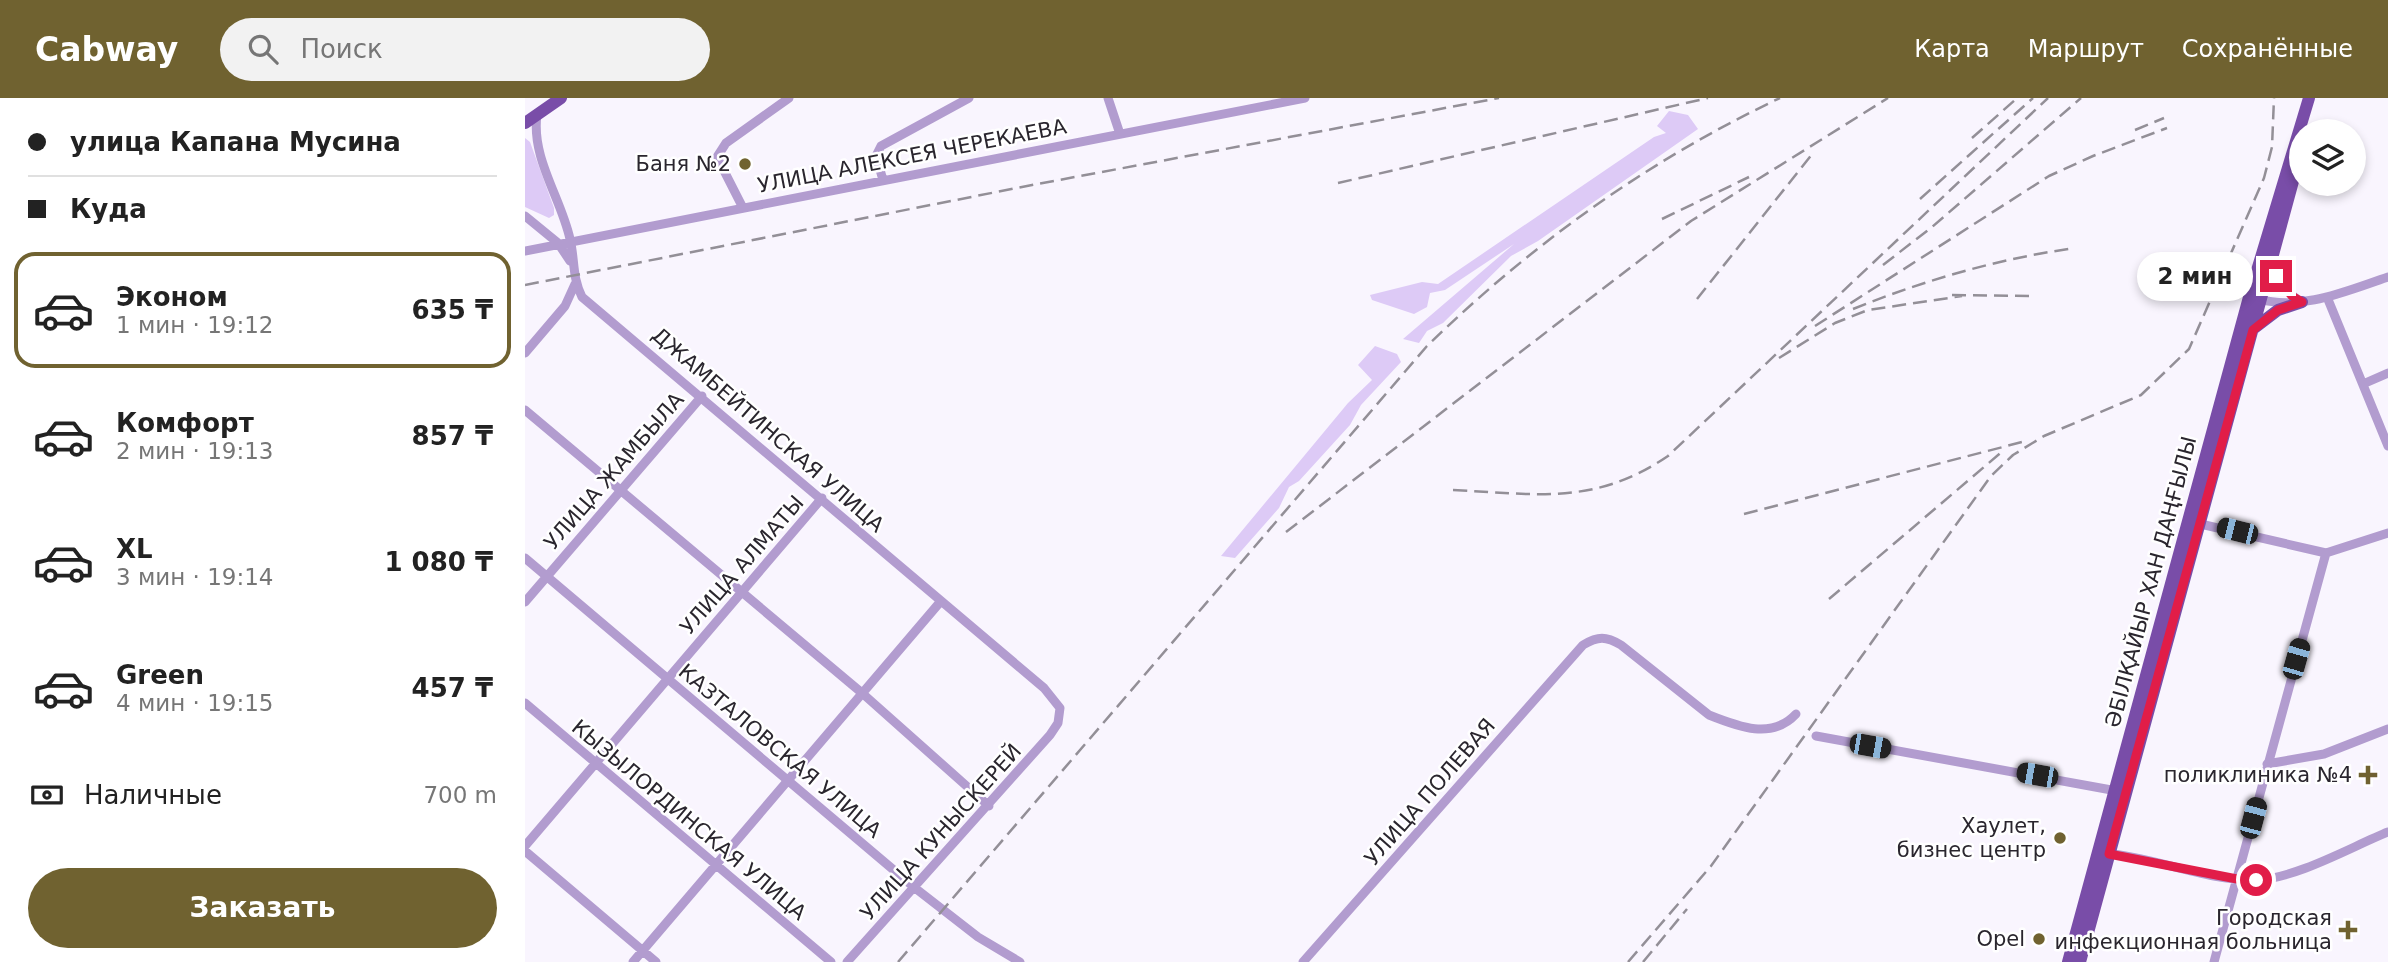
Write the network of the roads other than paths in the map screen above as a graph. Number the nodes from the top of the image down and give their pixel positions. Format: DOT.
graph roads {
  1 [pos="561,98"];
  2 [pos="789,98"];
  3 [pos="969,98"];
  4 [pos="1108,98"];
  5 [pos="1305,98"];
  6 [pos="2309,98"];
  7 [pos="2318,98"];
  8 [pos="1268,102"];
  9 [pos="537,115"];
  10 [pos="2312,119"];
  11 [pos="525,123"];
  12 [pos="1120,134"];
  13 [pos="883,180"];
  14 [pos="2289,183"];
  15 [pos="742,206"];
  16 [pos="2277,214"];
  17 [pos="525,216"];
  18 [pos="571,240"];
  19 [pos="558,243"];
  20 [pos="525,251"];
  21 [pos="2272,257"];
  22 [pos="571,263"];
  23 [pos="2388,277"];
  24 [pos="575,284"];
  25 [pos="2327,297"];
  26 [pos="2255,298"];
  27 [pos="2302,302"];
  28 [pos="2253,330"];
  29 [pos="525,353"];
  30 [pos="2388,373"];
  31 [pos="2363,384"];
  32 [pos="702,396"];
  33 [pos="525,410"];
  34 [pos="2388,446"];
  35 [pos="619,492"];
  36 [pos="822,498"];
  37 [pos="2193,522"];
  38 [pos="2388,533"];
  39 [pos="2326,553"];
  40 [pos="525,558"];
  41 [pos="547,576"];
  42 [pos="741,593"];
  43 [pos="941,601"];
  44 [pos="525,602"];
  45 [pos="667,680"];
  46 [pos="862,693"];
  47 [pos="525,703"];
  48 [pos="1796,714"];
  49 [pos="1058,723"];
  50 [pos="2388,729"];
  51 [pos="1816,736"];
  52 [pos="596,764"];
  53 [pos="2267,764"];
  54 [pos="788,780"];
  55 [pos="2120,792"];
  56 [pos="989,806"];
  57 [pos="2388,832"];
  58 [pos="525,848"];
  59 [pos="2103,853"];
  60 [pos="715,866"];
  61 [pos="2237,879"];
  62 [pos="915,888"];
  63 [pos="642,951"];
  64 [pos="633,962"];
  65 [pos="656,962"];
  66 [pos="831,962"];
  67 [pos="847,962"];
  68 [pos="1020,962"];
  69 [pos="1303,962"];
  70 [pos="2068,962"];
  71 [pos="2080,962"];
  72 [pos="2214,962"];
  1 -- 9 [label="main road"];
  2 -- 15 [label="street"];
  3 -- 13 [label="street"];
  4 -- 12 [label="street"];
  5 -- 8 [label="street, УЛИЦА АЛЕКСЕЯ ЧЕРЕКАЕВА"];
  6 -- 16 [label="main road"];
  7 -- 10 [label="main road"];
  8 -- 12 [label="street, УЛИЦА АЛЕКСЕЯ ЧЕРЕКАЕВА"];
  9 -- 11 [label="main road"];
  9 -- 18 [label="street, ДЖАМБЕЙТИНСКАЯ УЛИЦА"];
  12 -- 13 [label="street, УЛИЦА АЛЕКСЕЯ ЧЕРЕКАЕВА"];
  13 -- 15 [label="street, УЛИЦА АЛЕКСЕЯ ЧЕРЕКАЕВА"];
  14 -- 16 [label="main road"];
  15 -- 18 [label="street, УЛИЦА АЛЕКСЕЯ ЧЕРЕКАЕВА"];
  16 -- 21 [label="main road, ӘБІЛҚАЙЫР ХАН ДАҢҒЫЛЫ"];
  16 -- 26 [label="main road, ӘБІЛҚАЙЫР ХАН ДАҢҒЫЛЫ"];
  17 -- 19 [label="street"];
  18 -- 19 [label="street, УЛИЦА АЛЕКСЕЯ ЧЕРЕКАЕВА"];
  18 -- 22 [label="street, ДЖАМБЕЙТИНСКАЯ УЛИЦА"];
  19 -- 20 [label="street, УЛИЦА АЛЕКСЕЯ ЧЕРЕКАЕВА"];
  19 -- 22 [label="street"];
  21 -- 26 [label="main road, ӘБІЛҚАЙЫР ХАН ДАҢҒЫЛЫ"];
  21 -- 27 [label="street"];
  22 -- 24 [label="street, ДЖАМБЕЙТИНСКАЯ УЛИЦА"];
  23 -- 25 [label="street"];
  24 -- 29 [label="street"];
  24 -- 32 [label="street, ДЖАМБЕЙТИНСКАЯ УЛИЦА"];
  25 -- 27 [label="street"];
  25 -- 31 [label="street"];
  26 -- 27 [label="street"];
  26 -- 28 [label="main road, ӘБІЛҚАЙЫР ХАН ДАҢҒЫЛЫ"];
  26 -- 37 [label="main road, ӘБІЛҚАЙЫР ХАН ДАҢҒЫЛЫ"];
  27 -- 28 [label="main road"];
  28 -- 37 [label="main road, ӘБІЛҚАЙЫР ХАН ДАҢҒЫЛЫ"];
  30 -- 31 [label="street"];
  31 -- 34 [label="street"];
  32 -- 35 [label="street, УЛИЦА ЖАМБЫЛА"];
  32 -- 36 [label="street, ДЖАМБЕЙТИНСКАЯ УЛИЦА"];
  33 -- 35 [label="street"];
  35 -- 41 [label="street, УЛИЦА ЖАМБЫЛА"];
  35 -- 42 [label="street"];
  36 -- 42 [label="street, УЛИЦА АЛМАТЫ"];
  36 -- 43 [label="street, ДЖАМБЕЙТИНСКАЯ УЛИЦА"];
  37 -- 39 [label="street"];
  37 -- 55 [label="main road, ӘБІЛҚАЙЫР ХАН ДАҢҒЫЛЫ"];
  38 -- 39 [label="street"];
  39 -- 53 [label="street"];
  40 -- 41 [label="street, КАЗТАЛОВСКАЯ УЛИЦА"];
  41 -- 44 [label="street, УЛИЦА ЖАМБЫЛА"];
  41 -- 45 [label="street, КАЗТАЛОВСКАЯ УЛИЦА"];
  42 -- 45 [label="street, УЛИЦА АЛМАТЫ"];
  42 -- 46 [label="street"];
  43 -- 46 [label="street"];
  43 -- 49 [label="street, ДЖАМБЕЙТИНСКАЯ УЛИЦА"];
  45 -- 52 [label="street, УЛИЦА АЛМАТЫ"];
  45 -- 54 [label="street, КАЗТАЛОВСКАЯ УЛИЦА"];
  46 -- 54 [label="street"];
  46 -- 56 [label="street"];
  47 -- 52 [label="street, КЫЗЫЛОРДИНСКАЯ УЛИЦА"];
  48 -- 69 [label="street, УЛИЦА ПОЛЕВАЯ"];
  49 -- 56 [label="street, УЛИЦА КУНЫСКЕРЕЙ"];
  50 -- 53 [label="street"];
  51 -- 55 [label="street"];
  52 -- 58 [label="street, УЛИЦА АЛМАТЫ"];
  52 -- 60 [label="street, КЫЗЫЛОРДИНСКАЯ УЛИЦА"];
  53 -- 61 [label="street"];
  54 -- 60 [label="street"];
  54 -- 62 [label="street, КАЗТАЛОВСКАЯ УЛИЦА"];
  55 -- 59 [label="main road, ӘБІЛҚАЙЫР ХАН ДАҢҒЫЛЫ"];
  56 -- 62 [label="street, УЛИЦА КУНЫСКЕРЕЙ"];
  57 -- 61 [label="street"];
  58 -- 63 [label="street"];
  59 -- 61 [label="street"];
  59 -- 70 [label="main road, ӘБІЛҚАЙЫР ХАН ДАҢҒЫЛЫ"];
  59 -- 71 [label="main road, ӘБІЛҚАЙЫР ХАН ДАҢҒЫЛЫ"];
  60 -- 63 [label="street"];
  60 -- 66 [label="street, КЫЗЫЛОРДИНСКАЯ УЛИЦА"];
  61 -- 72 [label="street"];
  62 -- 67 [label="street, УЛИЦА КУНЫСКЕРЕЙ"];
  62 -- 68 [label="street, КАЗТАЛОВСКАЯ УЛИЦА"];
  63 -- 64 [label="street"];
  63 -- 65 [label="street"];
}
